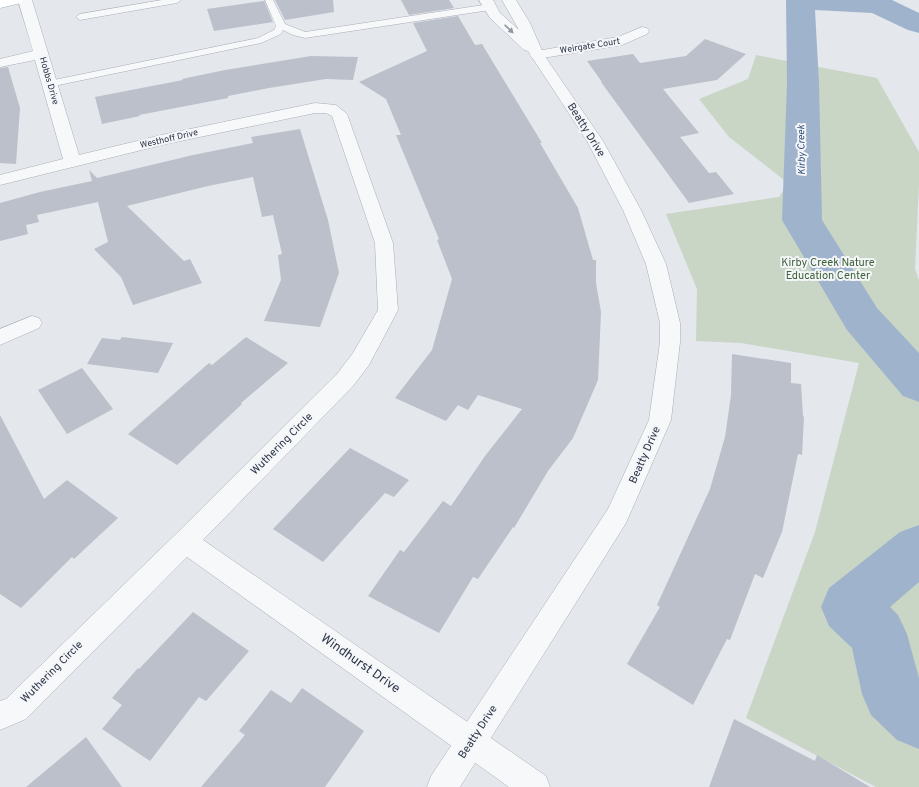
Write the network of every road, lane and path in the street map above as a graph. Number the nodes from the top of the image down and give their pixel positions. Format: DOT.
graph roads {
  1 [pos="16,0"];
  2 [pos="25,0"];
  3 [pos="177,0"];
  4 [pos="269,0"];
  5 [pos="509,0"];
  6 [pos="0,4"];
  7 [pos="488,4"];
  8 [pos="80,17"];
  9 [pos="281,26"];
  10 [pos="642,31"];
  11 [pos="40,54"];
  12 [pos="537,54"];
  13 [pos="0,62"];
  14 [pos="50,84"];
  15 [pos="339,114"];
  16 [pos="72,162"];
  17 [pos="0,180"];
  18 [pos="32,323"];
  19 [pos="0,337"];
  20 [pos="185,542"];
  21 [pos="8,712"];
  22 [pos="471,742"];
  23 [pos="442,787"];
  24 [pos="535,787"];
  1 -- 6 [label="main road"];
  2 -- 11 [label="street, Hobbs Drive"];
  3 -- 8 [label="lane"];
  4 -- 9 [label="lane"];
  5 -- 12 [label="street, Beatty Drive"];
  7 -- 9 [label="lane"];
  7 -- 12 [label="street, Beatty Drive, one-way"];
  9 -- 14 [label="lane"];
  10 -- 12 [label="street, Weirgate Court"];
  11 -- 13 [label="street"];
  11 -- 14 [label="street, Hobbs Drive"];
  12 -- 22 [label="street, Beatty Drive"];
  14 -- 16 [label="street, Hobbs Drive"];
  15 -- 16 [label="street, Westhoff Drive"];
  15 -- 20 [label="street, Wuthering Circle"];
  16 -- 17 [label="street, Westhoff Drive"];
  18 -- 19 [label="street"];
  20 -- 21 [label="street, Wuthering Circle"];
  20 -- 22 [label="street, Windhurst Drive"];
  22 -- 23 [label="street, Beatty Drive"];
  22 -- 24 [label="street, Windhurst Drive"];
}
